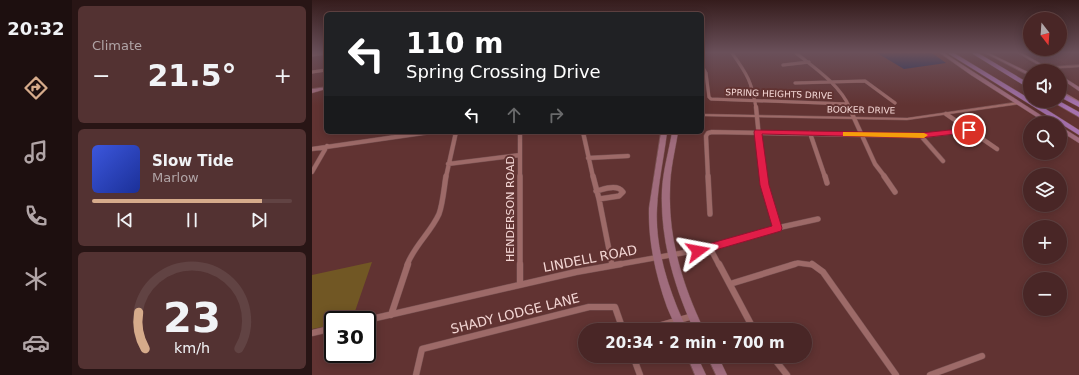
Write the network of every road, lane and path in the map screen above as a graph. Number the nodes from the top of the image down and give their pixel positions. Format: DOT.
graph roads {
  1 [pos="322,70"];
  2 [pos="704,70"];
  3 [pos="744,70"];
  4 [pos="818,70"];
  5 [pos="969,70"];
  6 [pos="976,70"];
  7 [pos="977,70"];
  8 [pos="989,70"];
  9 [pos="1004,70"];
  10 [pos="312,72"];
  11 [pos="1067,81"];
  12 [pos="831,82"];
  13 [pos="795,83"];
  14 [pos="1023,83"];
  15 [pos="324,88"];
  16 [pos="1079,89"];
  17 [pos="312,91"];
  18 [pos="1023,92"];
  19 [pos="1067,96"];
  20 [pos="755,102"];
  21 [pos="1078,102"];
  22 [pos="895,103"];
  23 [pos="848,104"];
  24 [pos="1018,104"];
  25 [pos="1048,108"];
  26 [pos="1066,108"];
  27 [pos="946,114"];
  28 [pos="704,115"];
  29 [pos="1079,115"];
  30 [pos="758,116"];
  31 [pos="1039,116"];
  32 [pos="1041,116"];
  33 [pos="854,118"];
  34 [pos="1079,127"];
  35 [pos="969,130"];
  36 [pos="758,132"];
  37 [pos="1067,132"];
  38 [pos="810,133"];
  39 [pos="387,134"];
  40 [pos="416,134"];
  41 [pos="456,134"];
  42 [pos="520,134"];
  43 [pos="582,134"];
  44 [pos="664,134"];
  45 [pos="675,134"];
  46 [pos="861,134"];
  47 [pos="921,136"];
  48 [pos="1077,137"];
  49 [pos="387,138"];
  50 [pos="327,146"];
  51 [pos="312,149"];
  52 [pos="997,149"];
  53 [pos="520,155"];
  54 [pos="628,156"];
  55 [pos="588,158"];
  56 [pos="943,161"];
  57 [pos="448,164"];
  58 [pos="659,170"];
  59 [pos="669,170"];
  60 [pos="312,172"];
  61 [pos="827,184"];
  62 [pos="596,191"];
  63 [pos="895,192"];
  64 [pos="599,199"];
  65 [pos="710,214"];
  66 [pos="818,219"];
  67 [pos="777,228"];
  68 [pos="710,248"];
  69 [pos="673,256"];
  70 [pos="658,258"];
  71 [pos="612,265"];
  72 [pos="730,284"];
  73 [pos="520,285"];
  74 [pos="392,315"];
  75 [pos="376,318"];
  76 [pos="678,320"];
  77 [pos="620,323"];
  78 [pos="668,323"];
  79 [pos="678,323"];
  80 [pos="696,323"];
  81 [pos="750,323"];
  82 [pos="324,330"];
  83 [pos="312,333"];
  84 [pos="982,356"];
  85 [pos="636,363"];
  86 [pos="695,363"];
  87 [pos="716,363"];
  88 [pos="778,363"];
  89 [pos="416,375"];
  90 [pos="640,375"];
  91 [pos="701,375"];
  92 [pos="722,375"];
  93 [pos="787,375"];
  94 [pos="896,375"];
  95 [pos="930,375"];
  1 -- 10 [label="street"];
  2 -- 20 [label="street, SPRING HEIGHTS DRIVE"];
  3 -- 20 [label="street"];
  4 -- 12 [label="street"];
  5 -- 24 [label="main road"];
  6 -- 32 [label="main road"];
  7 -- 48 [label="highway"];
  8 -- 18 [label="highway"];
  9 -- 14 [label="highway"];
  11 -- 16 [label="main road"];
  12 -- 13 [label="street"];
  12 -- 22 [label="street"];
  12 -- 23 [label="street"];
  15 -- 17 [label="main road"];
  19 -- 21 [label="highway"];
  20 -- 23 [label="street, SPRING HEIGHTS DRIVE"];
  20 -- 30 [label="street"];
  23 -- 33 [label="street"];
  24 -- 27 [label="street, BOOKER DRIVE"];
  24 -- 31 [label="main road"];
  25 -- 34 [label="highway"];
  26 -- 29 [label="highway"];
  27 -- 33 [label="street, BOOKER DRIVE"];
  27 -- 35 [label="street"];
  28 -- 30 [label="street, BOOKER DRIVE"];
  30 -- 33 [label="street, BOOKER DRIVE"];
  30 -- 36 [label="street"];
  33 -- 46 [label="street"];
  35 -- 47 [label="street"];
  35 -- 52 [label="street"];
  36 -- 38 [label="street"];
  36 -- 65 [label="street"];
  36 -- 67 [label="street"];
  37 -- 48 [label="main road"];
  38 -- 46 [label="street"];
  38 -- 61 [label="street"];
  39 -- 49 [label="street"];
  40 -- 49 [label="street"];
  41 -- 57 [label="street"];
  42 -- 53 [label="street, HENDERSON ROAD"];
  43 -- 55 [label="street"];
  44 -- 58 [label="main road"];
  45 -- 59 [label="main road"];
  46 -- 47 [label="street"];
  46 -- 63 [label="street"];
  47 -- 56 [label="street"];
  49 -- 50 [label="street"];
  50 -- 51 [label="street"];
  50 -- 60 [label="street"];
  53 -- 57 [label="street"];
  53 -- 73 [label="street, HENDERSON ROAD"];
  54 -- 55 [label="street"];
  55 -- 62 [label="street"];
  57 -- 74 [label="street"];
  58 -- 59 [label="main road"];
  58 -- 70 [label="main road"];
  59 -- 69 [label="main road"];
  62 -- 64 [label="street"];
  62 -- 64 [label="street"];
  64 -- 71 [label="street"];
  66 -- 67 [label="street, LINDELL ROAD"];
  67 -- 68 [label="street, LINDELL ROAD"];
  68 -- 69 [label="street, LINDELL ROAD"];
  68 -- 72 [label="street"];
  69 -- 70 [label="street, LINDELL ROAD"];
  69 -- 80 [label="main road"];
  70 -- 71 [label="street, LINDELL ROAD"];
  70 -- 76 [label="main road"];
  71 -- 73 [label="street, LINDELL ROAD"];
  72 -- 81 [label="street"];
  72 -- 94 [label="street"];
  73 -- 74 [label="street, LINDELL ROAD"];
  74 -- 75 [label="street, LINDELL ROAD"];
  76 -- 78 [label="street"];
  76 -- 79 [label="main road"];
  76 -- 80 [label="street"];
  77 -- 89 [label="street, SHADY LODGE LANE"];
  82 -- 83 [label="street"];
  84 -- 95 [label="street"];
  85 -- 90 [label="street"];
  86 -- 91 [label="main road"];
  87 -- 92 [label="main road"];
  88 -- 93 [label="street"];
}
